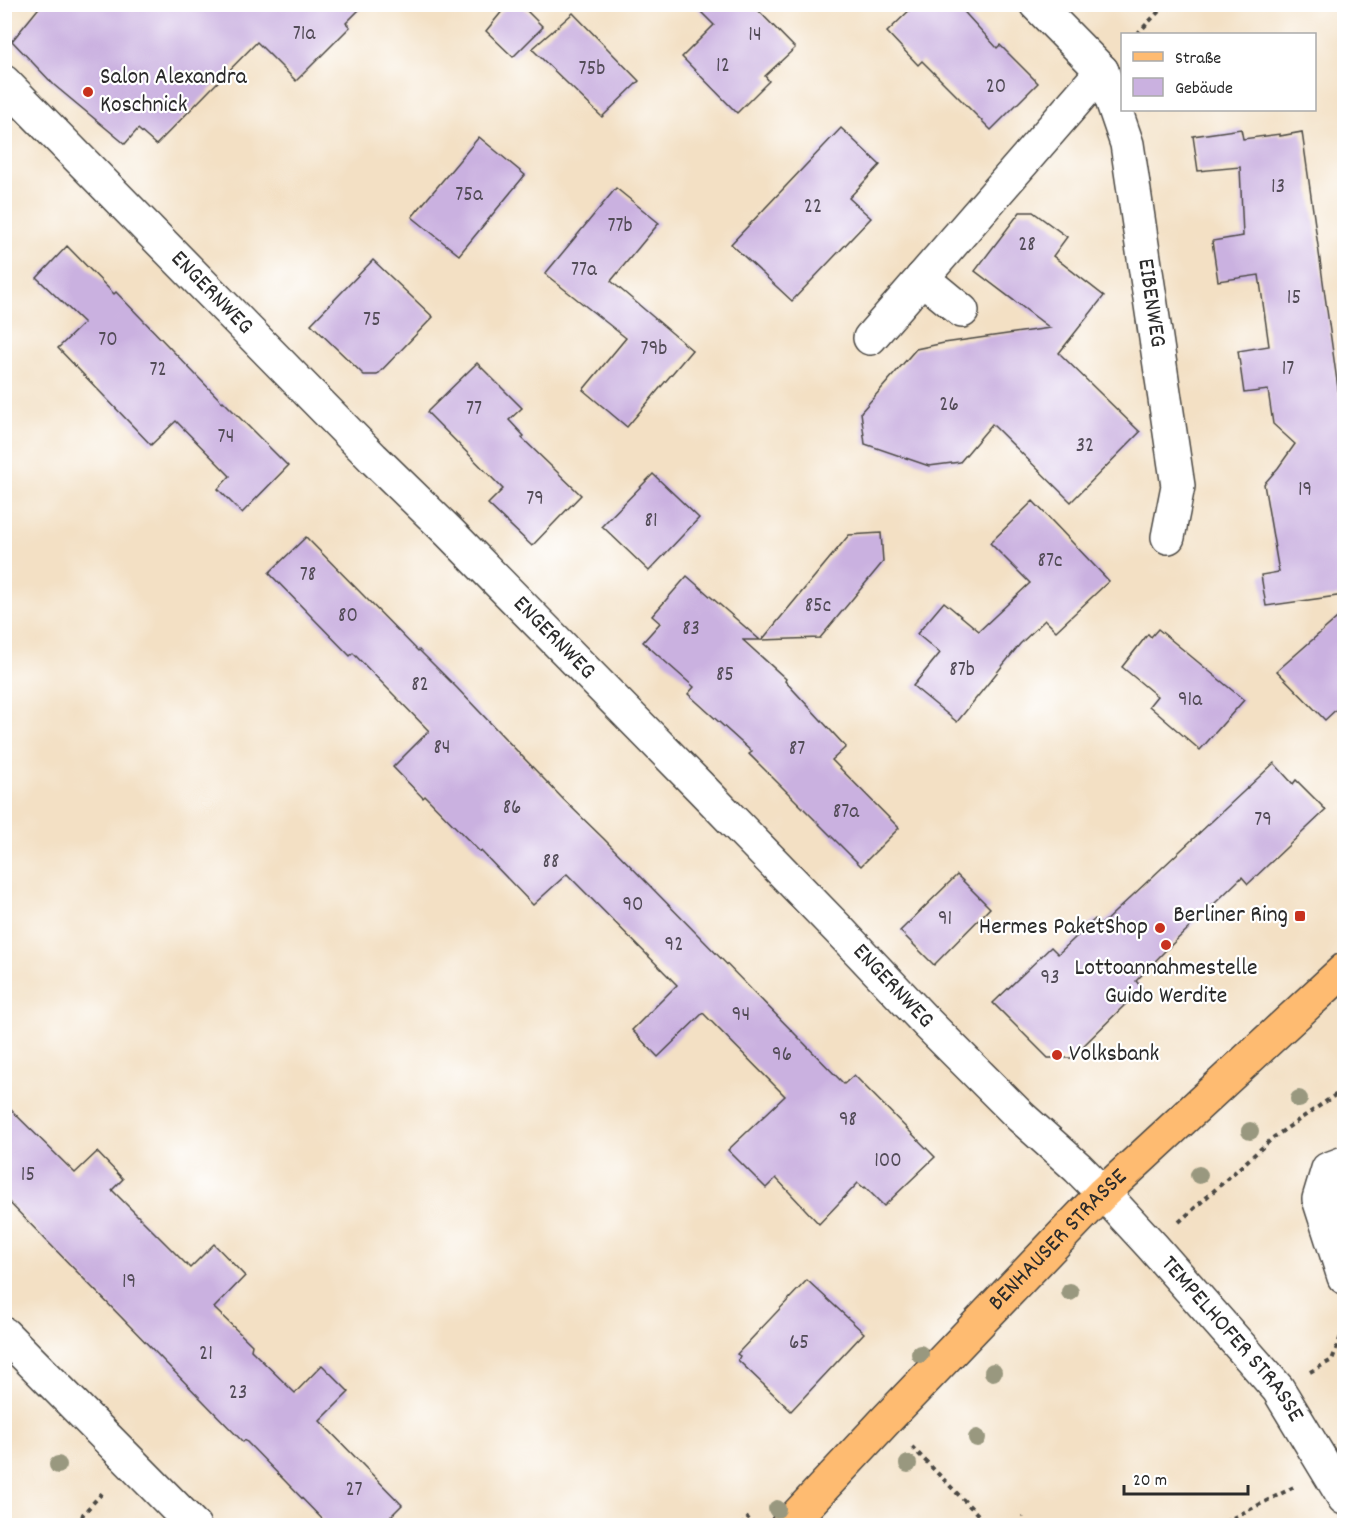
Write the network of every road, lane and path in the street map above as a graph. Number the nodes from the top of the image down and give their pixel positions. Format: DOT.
graph roads {
  1 [pos="1036,4"];
  2 [pos="1166,4"];
  3 [pos="1138,33"];
  4 [pos="1101,71"];
  5 [pos="4,82"];
  6 [pos="922,278"];
  7 [pos="962,311"];
  8 [pos="870,338"];
  9 [pos="1168,537"];
  10 [pos="1344,970"];
  11 [pos="1344,1089"];
  12 [pos="1344,1163"];
  13 [pos="1102,1193"];
  14 [pos="1152,1246"];
  15 [pos="1344,1276"];
  16 [pos="1344,1328"];
  17 [pos="4,1334"];
  18 [pos="1332,1360"];
  19 [pos="886,1420"];
  20 [pos="1327,1470"];
  21 [pos="1344,1498"];
  22 [pos="1023,1516"];
  23 [pos="194,1526"];
  24 [pos="787,1526"];
  25 [pos="989,1526"];
  26 [pos="1020,1526"];
  27 [pos="1217,1526"];
  1 -- 4 [label="street, EIBENWEG"];
  2 -- 3 [label="path"];
  4 -- 6 [label="street"];
  4 -- 9 [label="street, EIBENWEG"];
  5 -- 13 [label="street, ENGERNWEG"];
  6 -- 7 [label="street"];
  6 -- 8 [label="street"];
  10 -- 13 [label="main road, BENHAUSER STRASSE"];
  11 -- 14 [label="path"];
  12 -- 15 [label="street"];
  13 -- 14 [label="street, TEMPELHOFER STRASSE"];
  13 -- 19 [label="main road, BENHAUSER STRASSE"];
  14 -- 20 [label="street, TEMPELHOFER STRASSE"];
  16 -- 18 [label="path"];
  17 -- 23 [label="street"];
  19 -- 24 [label="main road, BENHAUSER STRASSE"];
  19 -- 25 [label="path"];
  20 -- 21 [label="street, TEMPELHOFER STRASSE"];
  20 -- 27 [label="path"];
  22 -- 26 [label="path"];
}
